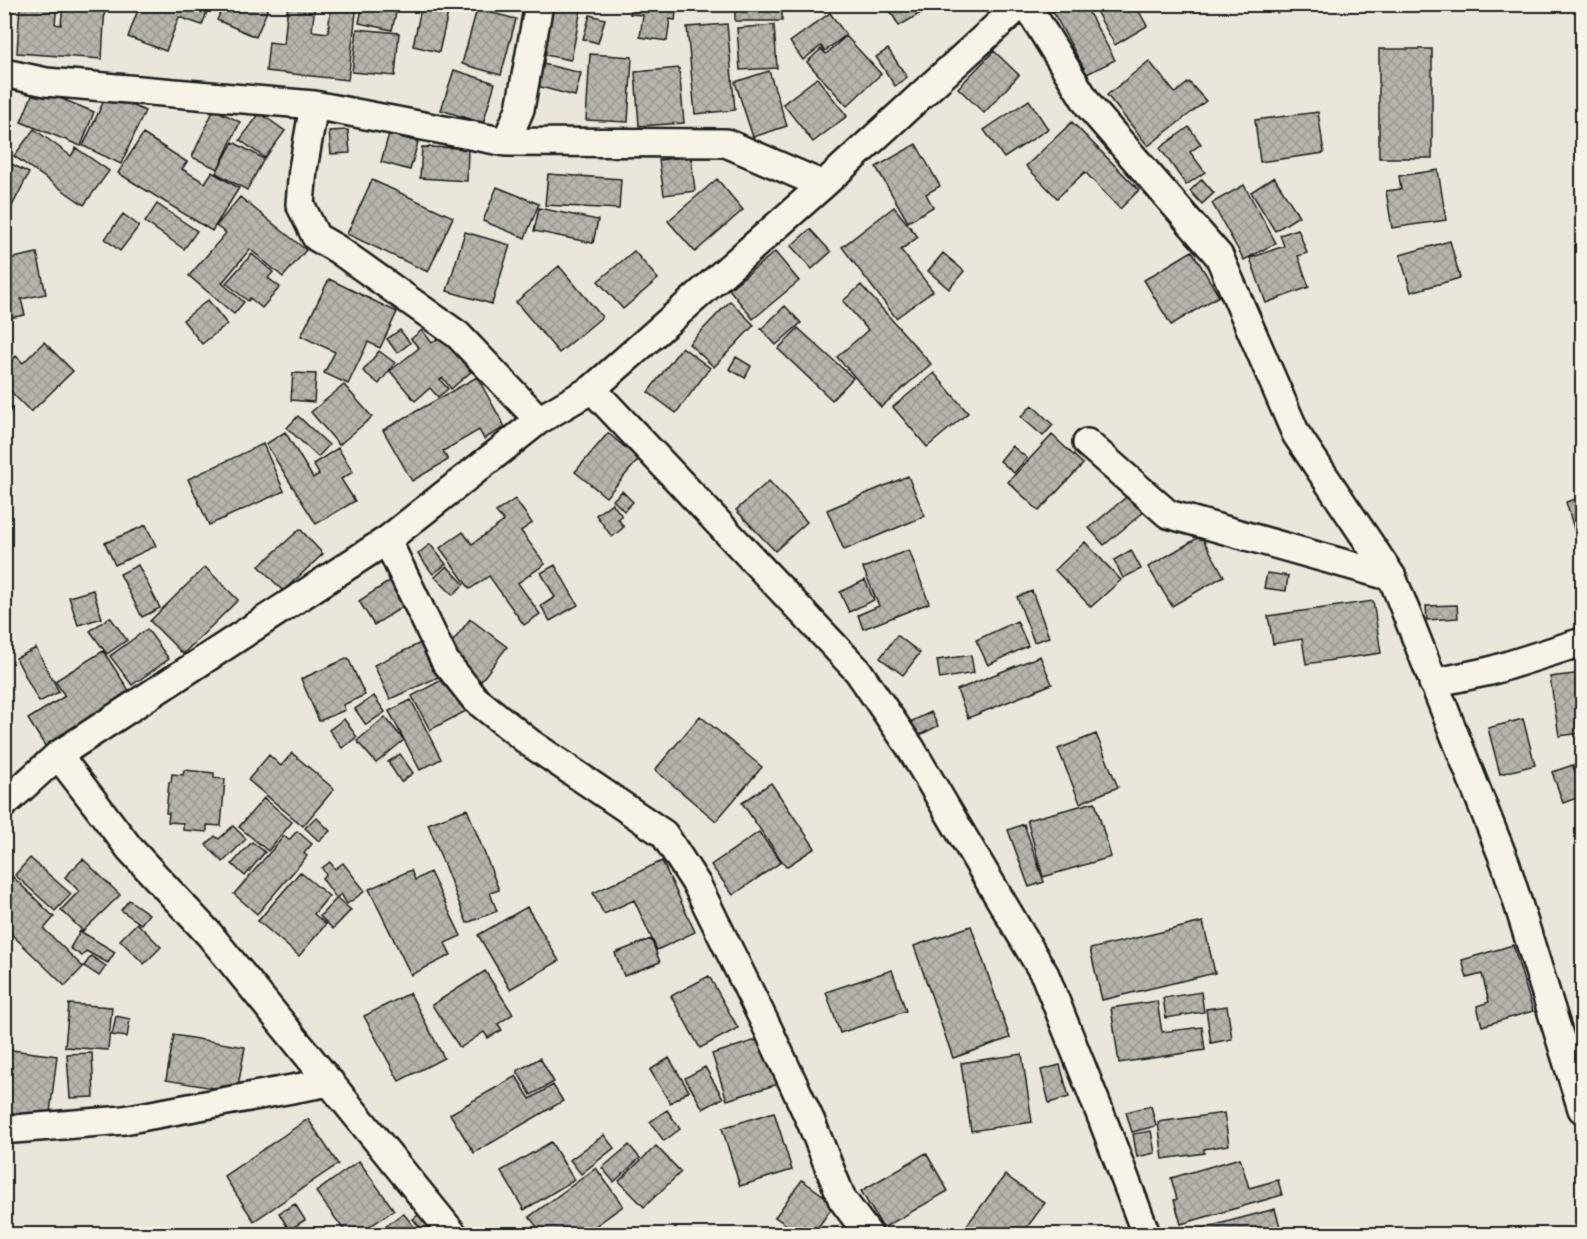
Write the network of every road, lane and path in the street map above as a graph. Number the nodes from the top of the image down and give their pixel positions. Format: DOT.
graph roads {
  1 [pos="539,4"];
  2 [pos="1021,4"];
  3 [pos="1026,4"];
  4 [pos="4,73"];
  5 [pos="314,105"];
  6 [pos="506,142"];
  7 [pos="823,185"];
  8 [pos="592,389"];
  9 [pos="539,420"];
  10 [pos="1087,443"];
  11 [pos="387,540"];
  12 [pos="1392,577"];
  13 [pos="1582,642"];
  14 [pos="1433,683"];
  15 [pos="58,755"];
  16 [pos="4,804"];
  17 [pos="330,1082"];
  18 [pos="1582,1104"];
  19 [pos="4,1128"];
  20 [pos="453,1234"];
  21 [pos="868,1234"];
  22 [pos="1146,1234"];
  1 -- 6 [label="street"];
  2 -- 7 [label="street"];
  3 -- 12 [label="street"];
  4 -- 5 [label="street"];
  5 -- 6 [label="street"];
  5 -- 9 [label="street"];
  6 -- 7 [label="street"];
  7 -- 8 [label="street"];
  8 -- 9 [label="street"];
  8 -- 22 [label="street"];
  9 -- 11 [label="street"];
  10 -- 12 [label="street"];
  11 -- 15 [label="street"];
  11 -- 21 [label="street"];
  12 -- 14 [label="street"];
  13 -- 14 [label="street"];
  14 -- 18 [label="street"];
  15 -- 16 [label="street"];
  15 -- 17 [label="street"];
  17 -- 19 [label="street"];
  17 -- 20 [label="street"];
}
